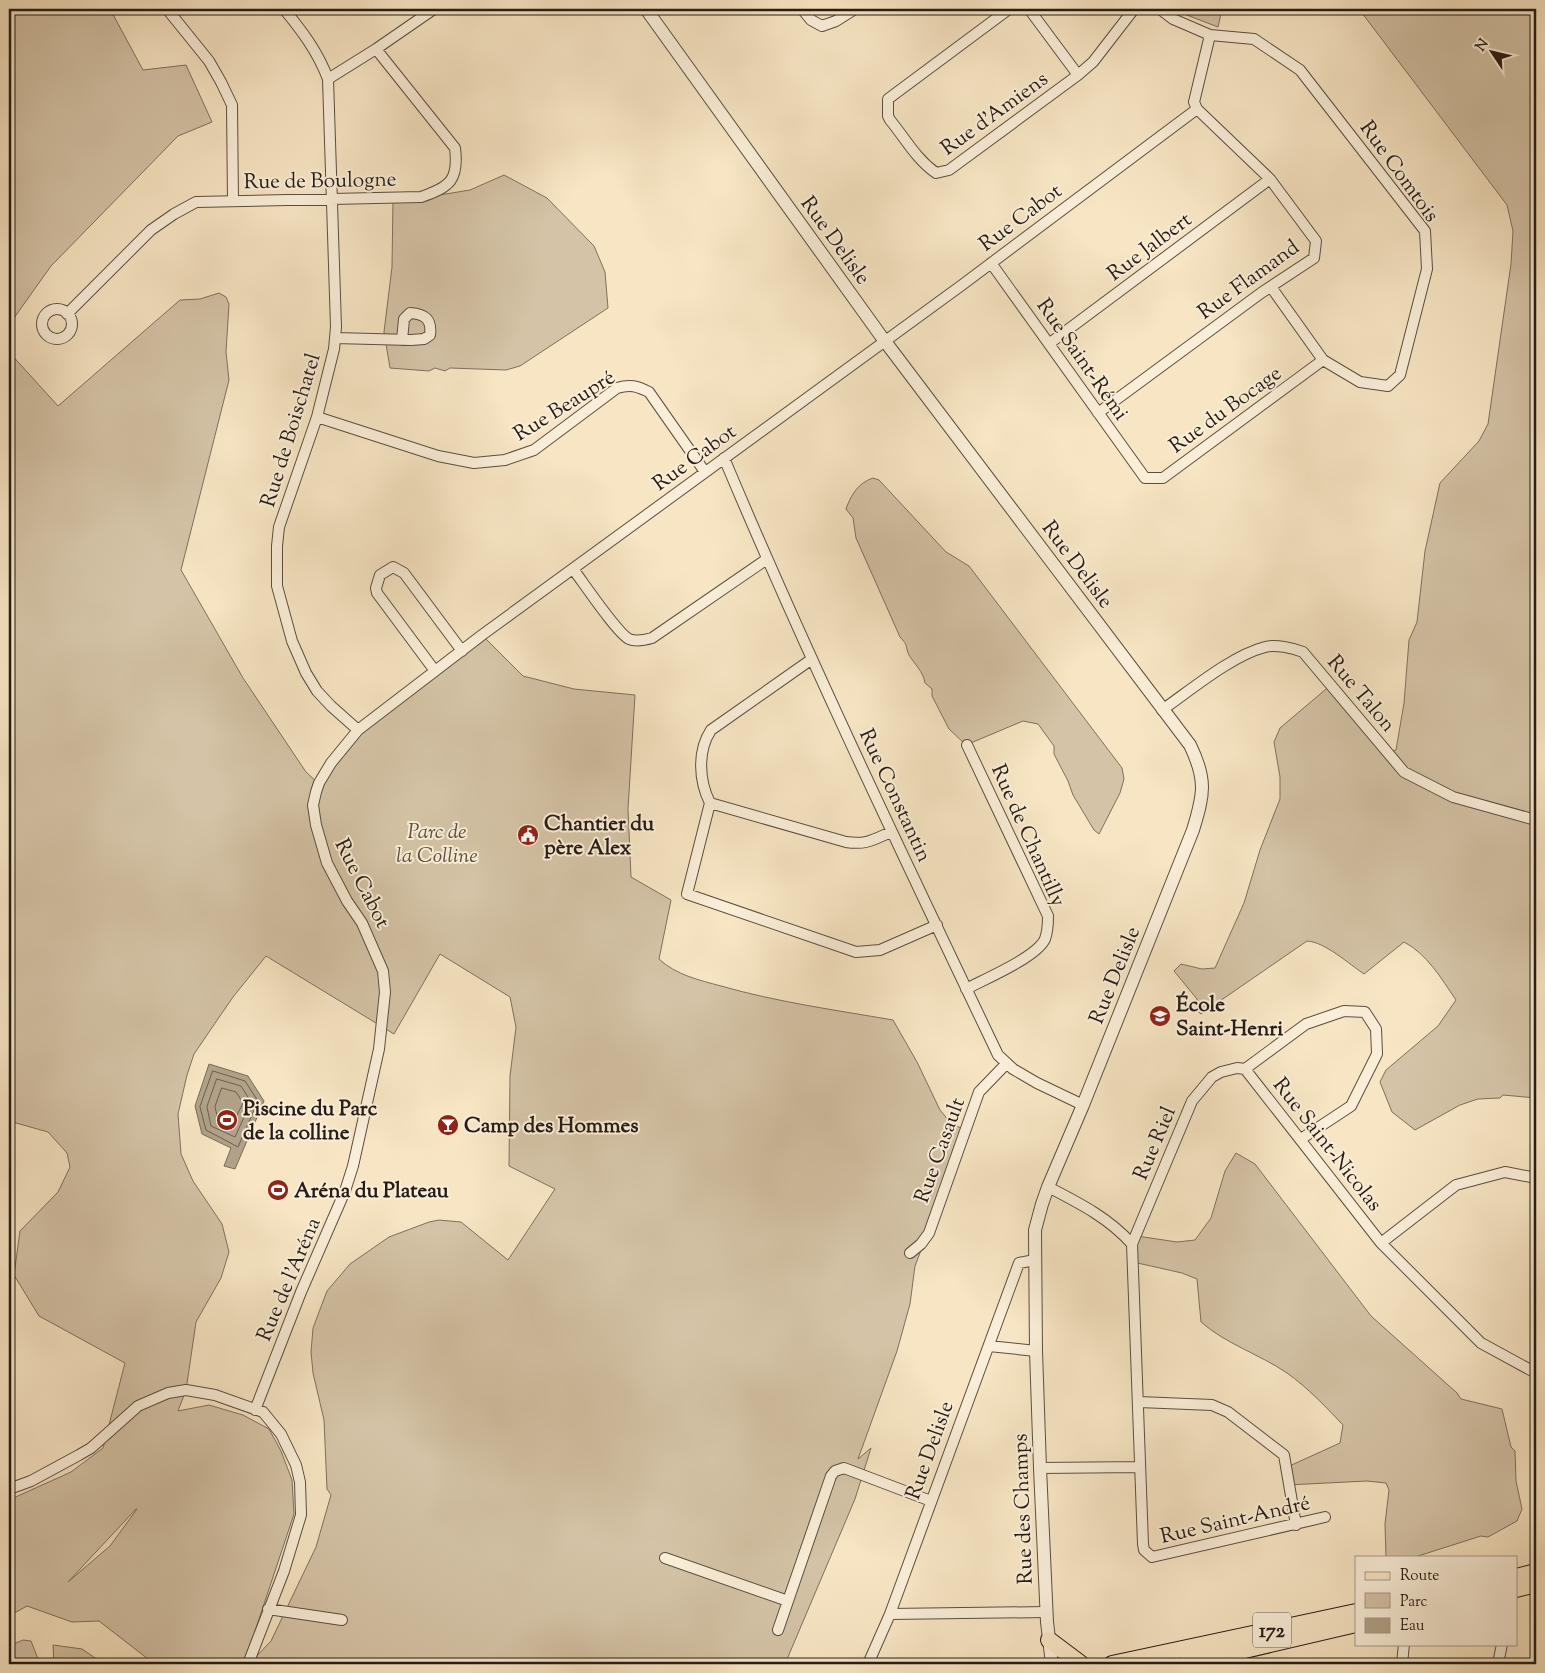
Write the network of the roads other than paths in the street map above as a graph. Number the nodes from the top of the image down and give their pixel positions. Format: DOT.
graph roads {
  1 [pos="167,9"];
  2 [pos="284,9"];
  3 [pos="434,9"];
  4 [pos="646,9"];
  5 [pos="802,9"];
  6 [pos="855,9"];
  7 [pos="1009,9"];
  8 [pos="1029,9"];
  9 [pos="1134,9"];
  10 [pos="1160,9"];
  11 [pos="1210,34"];
  12 [pos="376,49"];
  13 [pos="1078,75"];
  14 [pos="328,79"];
  15 [pos="1197,108"];
  16 [pos="1270,179"];
  17 [pos="332,199"];
  18 [pos="232,201"];
  19 [pos="991,263"];
  20 [pos="1271,288"];
  21 [pos="67,314"];
  22 [pos="335,338"];
  23 [pos="402,340"];
  24 [pos="885,340"];
  25 [pos="1050,343"];
  26 [pos="1323,360"];
  27 [pos="1098,412"];
  28 [pos="317,417"];
  29 [pos="724,458"];
  30 [pos="705,472"];
  31 [pos="1146,478"];
  32 [pos="767,559"];
  33 [pos="574,569"];
  34 [pos="462,651"];
  35 [pos="812,659"];
  36 [pos="436,671"];
  37 [pos="1162,710"];
  38 [pos="358,730"];
  39 [pos="967,745"];
  40 [pos="710,803"];
  41 [pos="1536,817"];
  42 [pos="892,832"];
  43 [pos="937,925"];
  44 [pos="377,956"];
  45 [pos="966,989"];
  46 [pos="1007,1063"];
  47 [pos="1245,1069"];
  48 [pos="1083,1105"];
  49 [pos="1301,1139"];
  50 [pos="1536,1178"];
  51 [pos="1048,1187"];
  52 [pos="1042,1204"];
  53 [pos="1132,1244"];
  54 [pos="1381,1244"];
  55 [pos="910,1253"];
  56 [pos="1035,1260"];
  57 [pos="989,1346"];
  58 [pos="1036,1351"];
  59 [pos="1536,1374"];
  60 [pos="1139,1402"];
  61 [pos="255,1410"];
  62 [pos="1140,1466"];
  63 [pos="1040,1468"];
  64 [pos="9,1488"];
  65 [pos="931,1501"];
  66 [pos="1325,1517"];
  67 [pos="1296,1525"];
  68 [pos="1152,1557"];
  69 [pos="664,1558"];
  70 [pos="1536,1572"];
  71 [pos="1518,1576"];
  72 [pos="1536,1584"];
  73 [pos="1518,1588"];
  74 [pos="788,1601"];
  75 [pos="268,1609"];
  76 [pos="1046,1612"];
  77 [pos="1355,1612"];
  78 [pos="890,1614"];
  79 [pos="342,1620"];
  80 [pos="1355,1624"];
  81 [pos="778,1630"];
  82 [pos="1049,1640"];
  83 [pos="1404,1646"];
  84 [pos="1502,1646"];
  85 [pos="1220,1660"];
  86 [pos="248,1664"];
  87 [pos="868,1664"];
  88 [pos="1052,1664"];
  89 [pos="1081,1664"];
  90 [pos="1112,1664"];
  91 [pos="1186,1664"];
  92 [pos="1402,1664"];
  93 [pos="1498,1664"];
  1 -- 18 [label="street"];
  2 -- 14 [label="street, Rue de Boischatel"];
  3 -- 12 [label="street"];
  4 -- 24 [label="street, Rue Delisle"];
  5 -- 6 [label="street"];
  7 -- 13 [label="street, Rue d'Amiens"];
  8 -- 13 [label="street"];
  9 -- 13 [label="street, Rue d'Amiens"];
  10 -- 11 [label="street, Rue Comtois"];
  11 -- 15 [label="street"];
  11 -- 26 [label="street, Rue Comtois"];
  12 -- 14 [label="street"];
  12 -- 17 [label="street, Rue de Boulogne"];
  14 -- 17 [label="street, Rue de Boischatel"];
  15 -- 16 [label="street, Rue Flamand"];
  15 -- 19 [label="street, Rue Cabot"];
  16 -- 20 [label="street, Rue Flamand"];
  16 -- 25 [label="street, Rue Jalbert"];
  17 -- 18 [label="street, Rue de Boulogne"];
  17 -- 22 [label="street, Rue de Boischatel"];
  18 -- 21 [label="street, Rue de Boulogne"];
  19 -- 24 [label="street, Rue Cabot"];
  19 -- 25 [label="street, Rue Saint-Rémi"];
  20 -- 26 [label="street"];
  20 -- 27 [label="street, Rue Flamand"];
  22 -- 23 [label="street"];
  22 -- 28 [label="street, Rue de Boischatel"];
  24 -- 29 [label="street, Rue Cabot"];
  24 -- 37 [label="street, Rue Delisle"];
  25 -- 27 [label="street, Rue Saint-Rémi"];
  26 -- 31 [label="street, Rue du Bocage"];
  27 -- 31 [label="street, Rue Saint-Rémi"];
  28 -- 30 [label="street, Rue Beaupré"];
  28 -- 38 [label="street, Rue de Boischatel"];
  29 -- 30 [label="street, Rue Cabot"];
  29 -- 32 [label="street, Rue Constantin"];
  30 -- 33 [label="street, Rue Cabot"];
  32 -- 33 [label="street"];
  32 -- 35 [label="street, Rue Constantin"];
  33 -- 34 [label="street, Rue Cabot"];
  34 -- 36 [label="street, Rue Cabot"];
  34 -- 36 [label="street"];
  35 -- 40 [label="street"];
  35 -- 42 [label="street, Rue Constantin"];
  36 -- 38 [label="street, Rue Cabot"];
  37 -- 41 [label="street, Rue Talon"];
  37 -- 48 [label="street, Rue Delisle"];
  38 -- 44 [label="street, Rue Cabot"];
  39 -- 45 [label="street, Rue de Chantilly"];
  40 -- 42 [label="street"];
  40 -- 43 [label="street"];
  42 -- 43 [label="street, Rue Constantin"];
  43 -- 45 [label="street, Rue Constantin"];
  44 -- 61 [label="street, Rue de l'Aréna"];
  45 -- 46 [label="street, Rue Constantin"];
  46 -- 48 [label="street, Rue Constantin"];
  46 -- 55 [label="street, Rue Casault"];
  47 -- 49 [label="street, Rue Saint-Nicolas"];
  47 -- 49 [label="street, Rue Riel"];
  47 -- 53 [label="street, Rue Riel"];
  48 -- 51 [label="street, Rue Delisle"];
  49 -- 54 [label="street, Rue Saint-Nicolas"];
  50 -- 54 [label="street, Rue Saint-Nicolas"];
  51 -- 52 [label="street, Rue Delisle"];
  51 -- 53 [label="street"];
  52 -- 56 [label="street, Rue des Champs"];
  53 -- 60 [label="street, Rue Riel"];
  54 -- 59 [label="street, Rue Saint-Nicolas"];
  56 -- 57 [label="street, Rue Delisle"];
  56 -- 58 [label="street, Rue des Champs"];
  57 -- 58 [label="street"];
  57 -- 65 [label="street, Rue Delisle"];
  58 -- 63 [label="street, Rue des Champs"];
  60 -- 62 [label="street, Rue Riel"];
  60 -- 67 [label="street"];
  61 -- 64 [label="street"];
  61 -- 75 [label="street"];
  62 -- 63 [label="street"];
  62 -- 68 [label="street, Rue Riel"];
  63 -- 76 [label="street, Rue des Champs"];
  65 -- 74 [label="street"];
  65 -- 78 [label="street, Rue Delisle"];
  66 -- 67 [label="street, Rue Saint-André"];
  67 -- 68 [label="street, Rue Saint-André"];
  69 -- 74 [label="street"];
  70 -- 71 [label="main road"];
  72 -- 73 [label="main road"];
  74 -- 81 [label="street"];
  75 -- 79 [label="street"];
  75 -- 86 [label="street"];
  76 -- 78 [label="street"];
  76 -- 82 [label="street, Rue des Champs"];
  77 -- 90 [label="main road, 172"];
  78 -- 87 [label="street, Rue Delisle"];
  80 -- 85 [label="main road, 172"];
  82 -- 88 [label="street, Rue des Champs"];
  82 -- 89 [label="main road"];
  83 -- 92 [label="street"];
  84 -- 93 [label="street"];
  85 -- 91 [label="main road, 172"];
}
